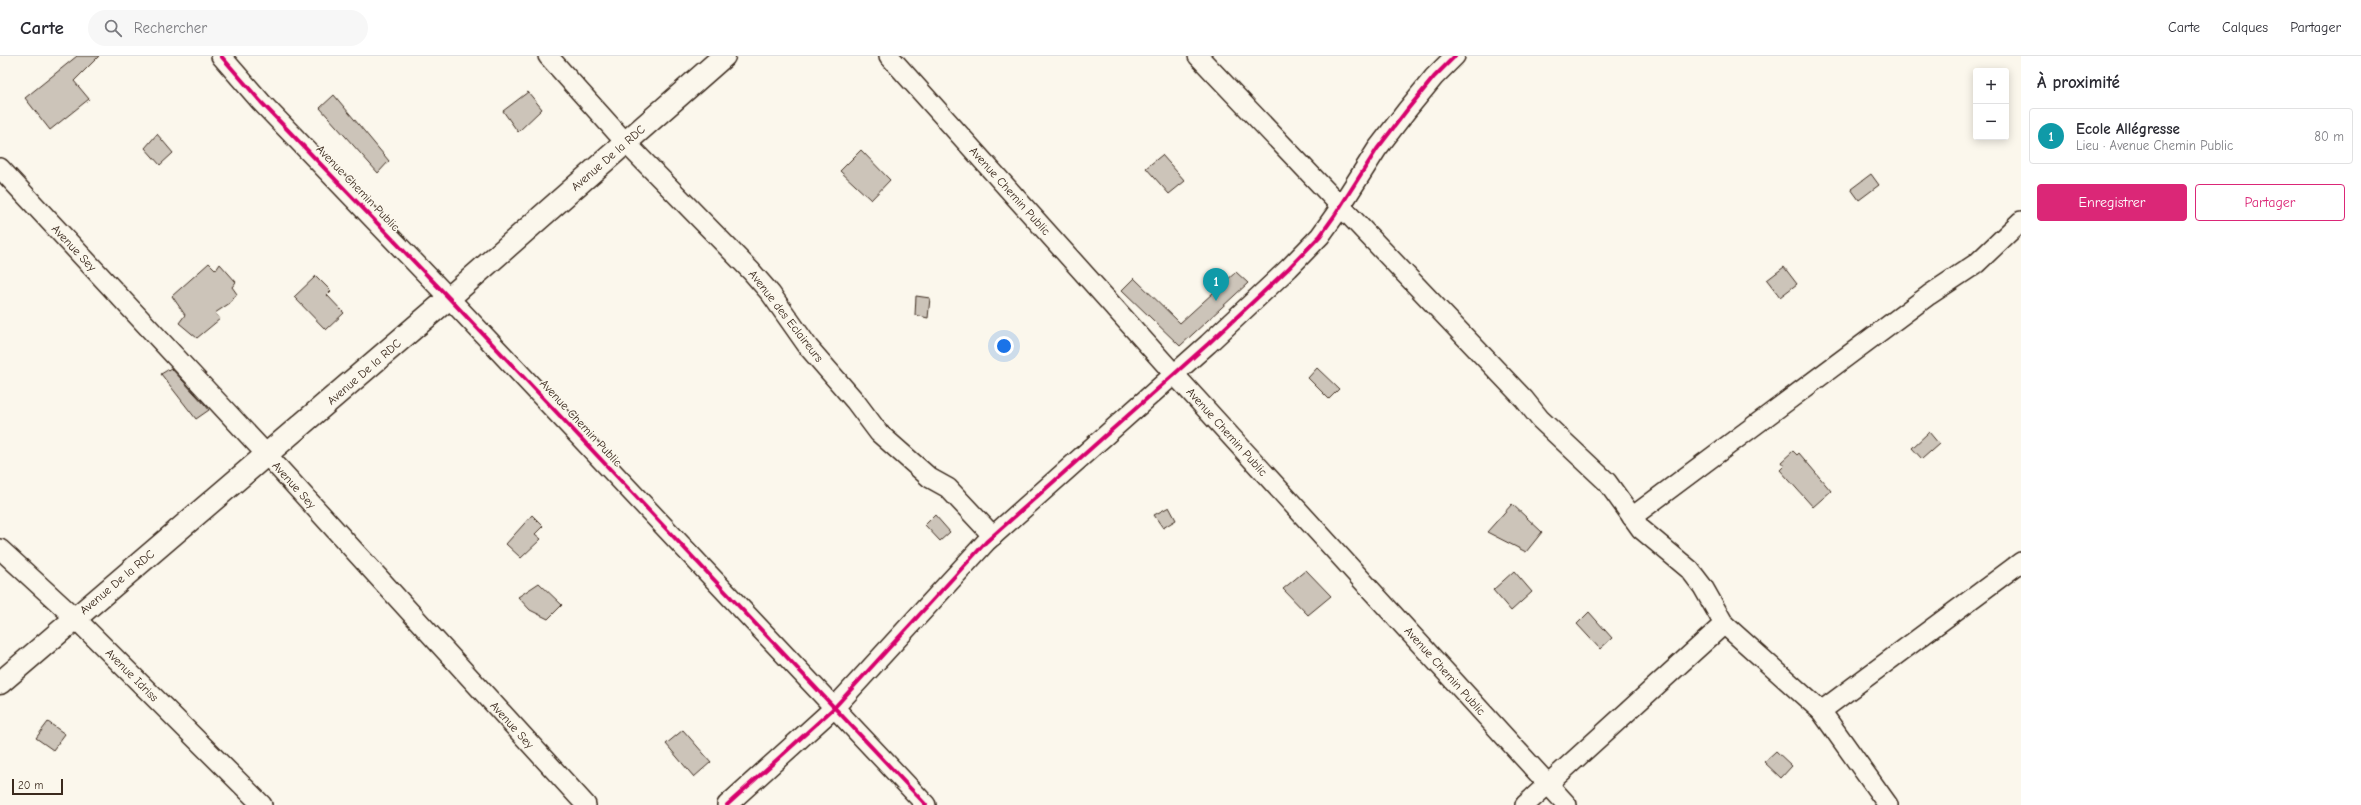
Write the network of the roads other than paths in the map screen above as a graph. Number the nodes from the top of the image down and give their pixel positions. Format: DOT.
graph roads {
  1 [pos="221,56"];
  2 [pos="548,56"];
  3 [pos="724,56"];
  4 [pos="890,56"];
  5 [pos="1198,56"];
  6 [pos="1454,56"];
  7 [pos="626,142"];
  8 [pos="0,168"];
  9 [pos="1340,208"];
  10 [pos="2021,221"];
  11 [pos="449,298"];
  12 [pos="1174,374"];
  13 [pos="267,455"];
  14 [pos="1632,517"];
  15 [pos="993,536"];
  16 [pos="0,548"];
  17 [pos="2019,568"];
  18 [pos="75,618"];
  19 [pos="1724,624"];
  20 [pos="0,683"];
  21 [pos="834,708"];
  22 [pos="1822,711"];
  23 [pos="1548,784"];
  24 [pos="262,805"];
  25 [pos="586,805"];
  26 [pos="727,805"];
  27 [pos="926,805"];
  28 [pos="1525,805"];
  29 [pos="1567,805"];
  30 [pos="1888,805"];
  1 -- 11 [label="street, Avenue Chemin Public"];
  2 -- 7 [label="street, Avenue des Eclaireurs"];
  3 -- 7 [label="street, Avenue De la RDC"];
  4 -- 12 [label="street, Avenue Chemin Public"];
  5 -- 9 [label="street"];
  6 -- 9 [label="street"];
  7 -- 11 [label="street, Avenue De la RDC"];
  7 -- 15 [label="street, Avenue des Eclaireurs"];
  8 -- 13 [label="street, Avenue Sey"];
  9 -- 12 [label="street"];
  9 -- 14 [label="street"];
  10 -- 14 [label="street"];
  11 -- 13 [label="street, Avenue De la RDC"];
  11 -- 21 [label="street, Avenue Chemin Public"];
  12 -- 15 [label="street"];
  12 -- 23 [label="street, Avenue Chemin Public"];
  13 -- 18 [label="street, Avenue De la RDC"];
  13 -- 25 [label="street, Avenue Sey"];
  14 -- 19 [label="street"];
  15 -- 21 [label="street"];
  16 -- 18 [label="street, Avenue Idriss"];
  17 -- 22 [label="street"];
  18 -- 20 [label="street, Avenue De la RDC"];
  18 -- 24 [label="street, Avenue Idriss"];
  19 -- 22 [label="street"];
  19 -- 23 [label="street"];
  21 -- 26 [label="street"];
  21 -- 27 [label="street, Avenue Chemin Public"];
  22 -- 30 [label="street"];
  23 -- 28 [label="street"];
  23 -- 29 [label="street, Avenue Chemin Public"];
}
